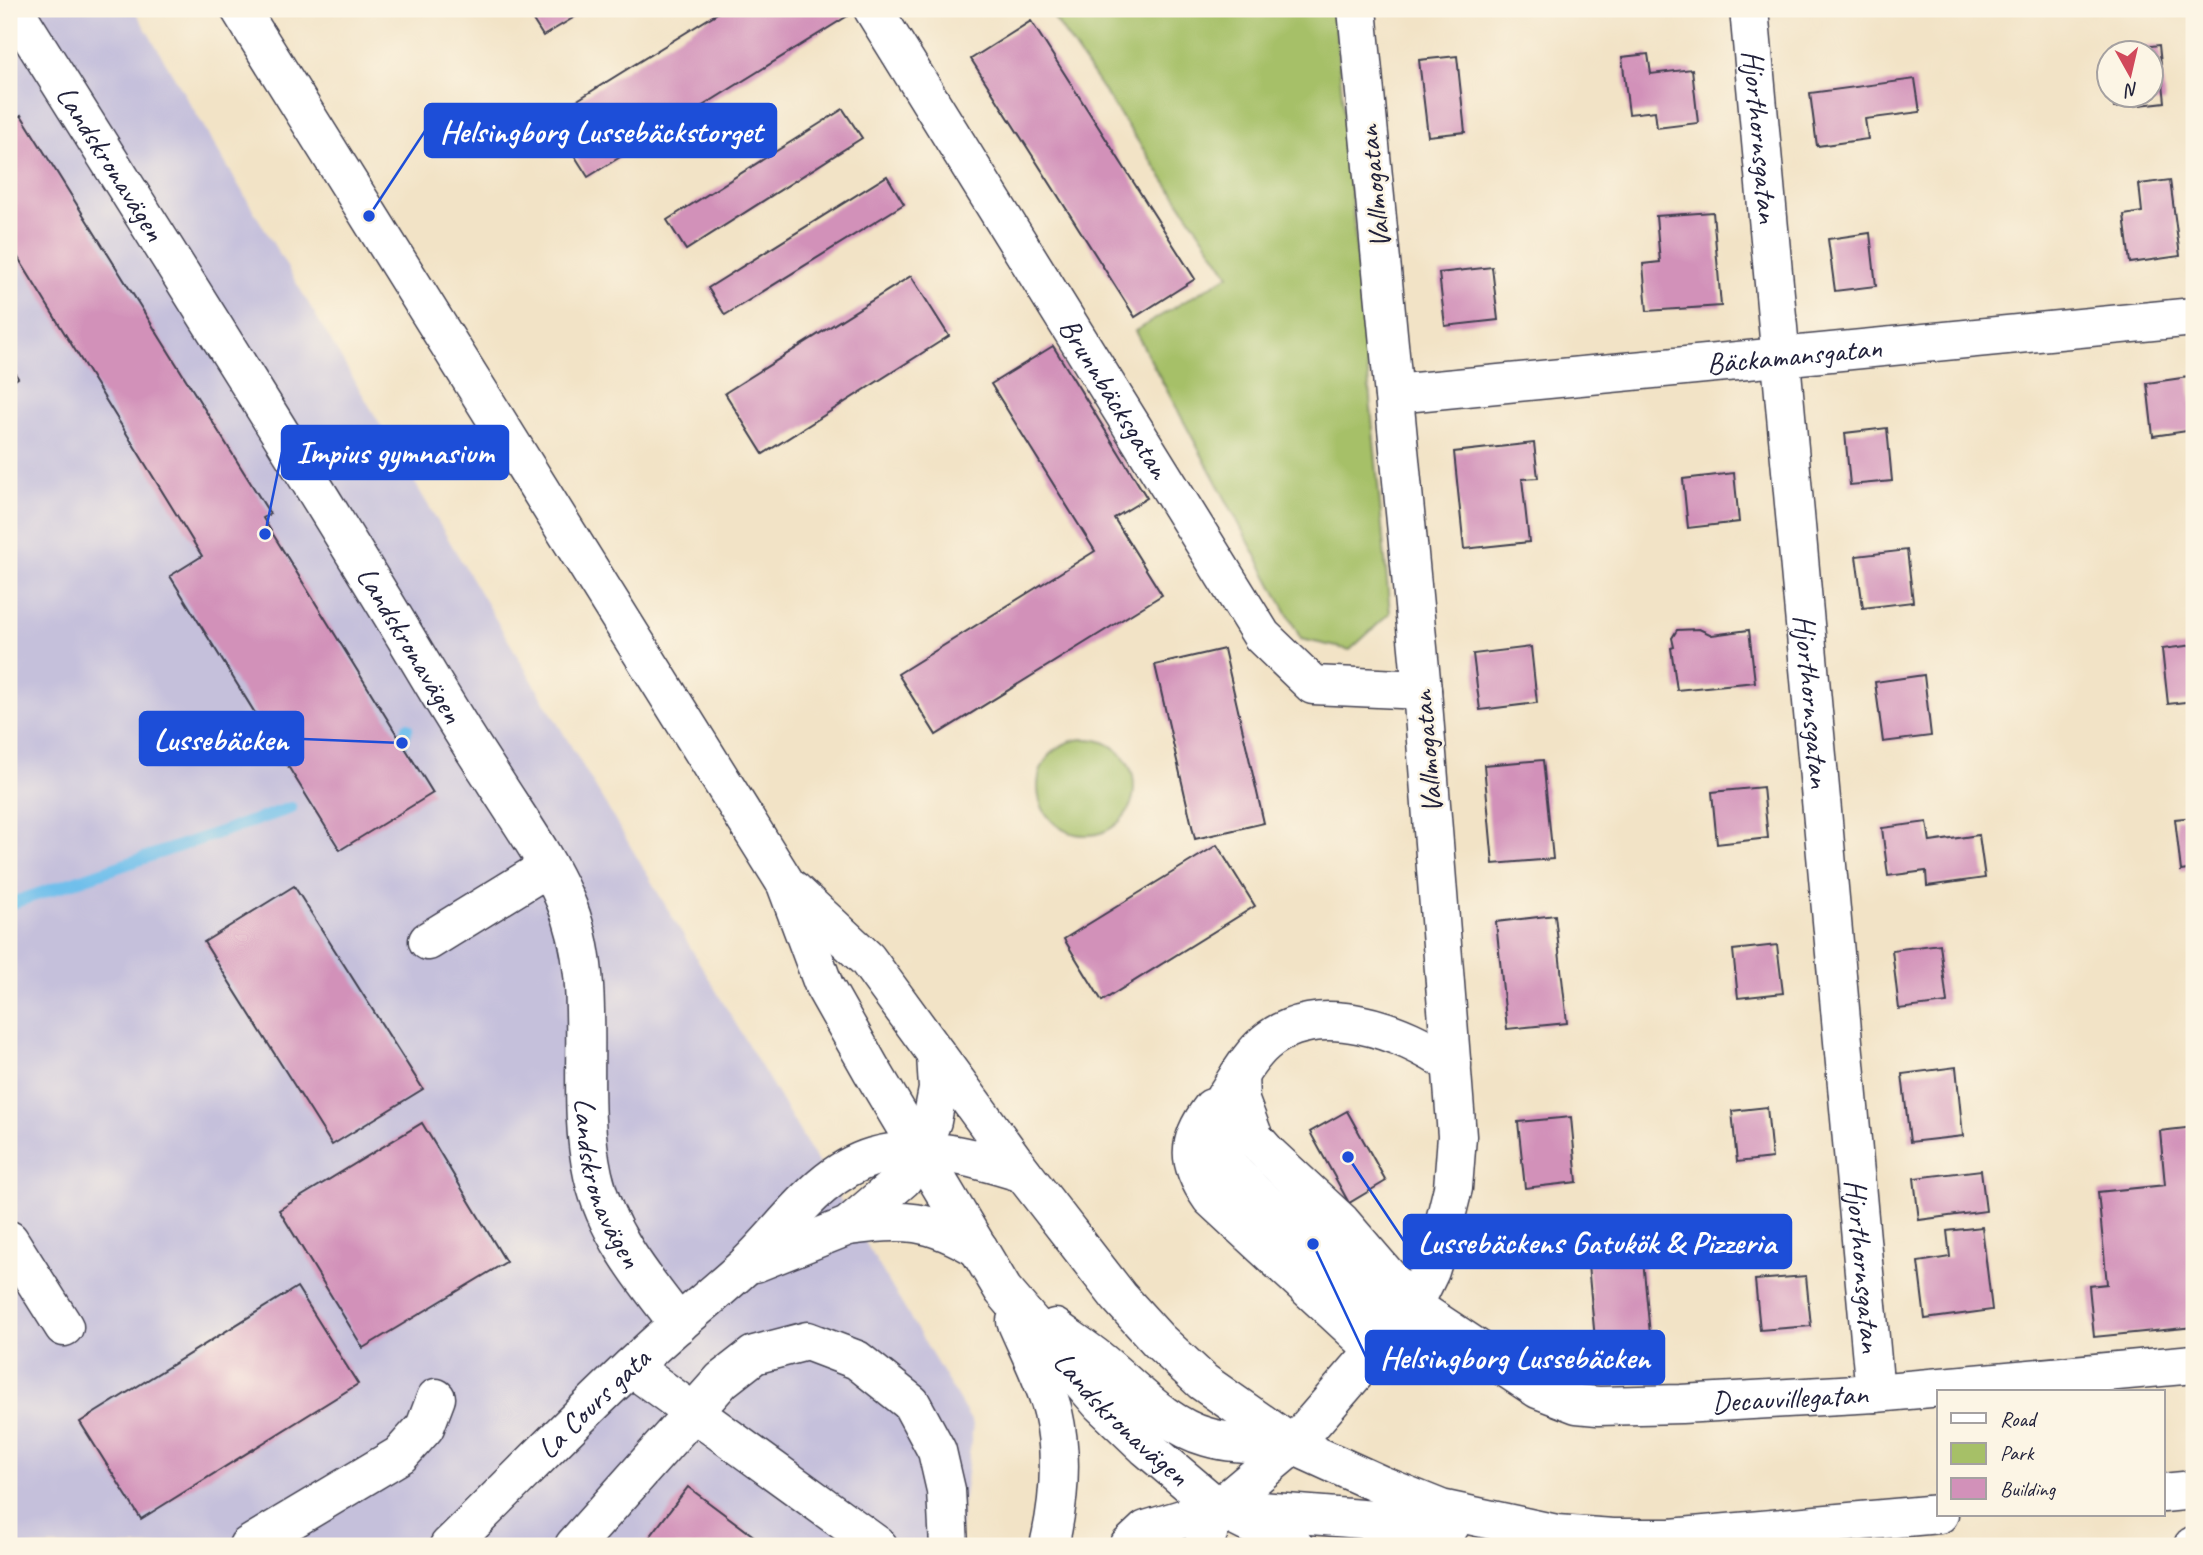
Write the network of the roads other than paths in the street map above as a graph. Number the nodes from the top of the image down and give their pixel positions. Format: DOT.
graph roads {
  1 [pos="14,9"];
  2 [pos="240,9"];
  3 [pos="873,9"];
  4 [pos="1357,9"];
  5 [pos="1749,9"];
  6 [pos="2194,317"];
  7 [pos="1781,357"];
  8 [pos="1394,394"];
  9 [pos="1422,690"];
  10 [pos="548,867"];
  11 [pos="786,884"];
  12 [pos="428,941"];
  13 [pos="936,1054"];
  14 [pos="1452,1065"];
  15 [pos="1239,1075"];
  16 [pos="920,1151"];
  17 [pos="1023,1173"];
  18 [pos="848,1226"];
  19 [pos="9,1240"];
  20 [pos="979,1249"];
  21 [pos="744,1268"];
  22 [pos="1003,1290"];
  23 [pos="678,1324"];
  24 [pos="64,1327"];
  25 [pos="1394,1328"];
  26 [pos="2194,1364"];
  27 [pos="631,1367"];
  28 [pos="1875,1393"];
  29 [pos="436,1398"];
  30 [pos="692,1411"];
  31 [pos="1293,1444"];
  32 [pos="2194,1490"];
  33 [pos="2164,1493"];
  34 [pos="1219,1508"];
  35 [pos="1937,1514"];
  36 [pos="1557,1534"];
  37 [pos="248,1546"];
  38 [pos="449,1546"];
  39 [pos="574,1546"];
  40 [pos="878,1546"];
  41 [pos="949,1546"];
  42 [pos="1049,1546"];
  43 [pos="1129,1546"];
  44 [pos="1203,1546"];
  45 [pos="1294,1546"];
  1 -- 10 [label="street, Landskronavägen"];
  2 -- 11 [label="street, Landskronavägen"];
  3 -- 9 [label="street, Brunnbäcksgatan"];
  4 -- 8 [label="street, Vallmogatan"];
  5 -- 7 [label="street, Hjorthornsgatan"];
  6 -- 7 [label="street, Bäckamansgatan"];
  7 -- 8 [label="street, Bäckamansgatan"];
  7 -- 28 [label="street, Hjorthornsgatan"];
  8 -- 9 [label="street, Vallmogatan"];
  9 -- 14 [label="street, Vallmogatan"];
  10 -- 12 [label="street"];
  10 -- 23 [label="street, Landskronavägen"];
  11 -- 13 [label="street, Landskronavägen"];
  11 -- 16 [label="street, Landskronavägen"];
  13 -- 16 [label="street, La Cours gata"];
  13 -- 17 [label="street, Landskronavägen"];
  14 -- 15 [label="street"];
  14 -- 25 [label="street, Vallmogatan"];
  15 -- 25 [label="street"];
  15 -- 25 [label="street"];
  16 -- 17 [label="street, La Cours gata"];
  16 -- 18 [label="street, La Cours gata"];
  16 -- 20 [label="street, Landskronavägen"];
  16 -- 21 [label="street, La Cours gata"];
  17 -- 31 [label="street, Landskronavägen"];
  18 -- 20 [label="street"];
  18 -- 21 [label="street, La Cours gata"];
  19 -- 24 [label="street"];
  20 -- 22 [label="street, Landskronavägen"];
  21 -- 23 [label="street, La Cours gata"];
  22 -- 31 [label="street"];
  22 -- 34 [label="street, Landskronavägen"];
  22 -- 42 [label="street"];
  23 -- 27 [label="street, La Cours gata"];
  25 -- 28 [label="street, Decauvillegatan"];
  25 -- 31 [label="street, Vallmogatan"];
  26 -- 28 [label="street, Decauvillegatan"];
  27 -- 30 [label="street"];
  27 -- 38 [label="street, La Cours gata"];
  29 -- 37 [label="street"];
  30 -- 39 [label="street"];
  30 -- 40 [label="street"];
  30 -- 41 [label="street"];
  31 -- 34 [label="street, Vallmogatan"];
  31 -- 36 [label="street"];
  32 -- 33 [label="street"];
  34 -- 36 [label="street"];
  34 -- 43 [label="street"];
  34 -- 44 [label="street"];
  34 -- 45 [label="street, Landskronavägen"];
  35 -- 36 [label="street"];
}
